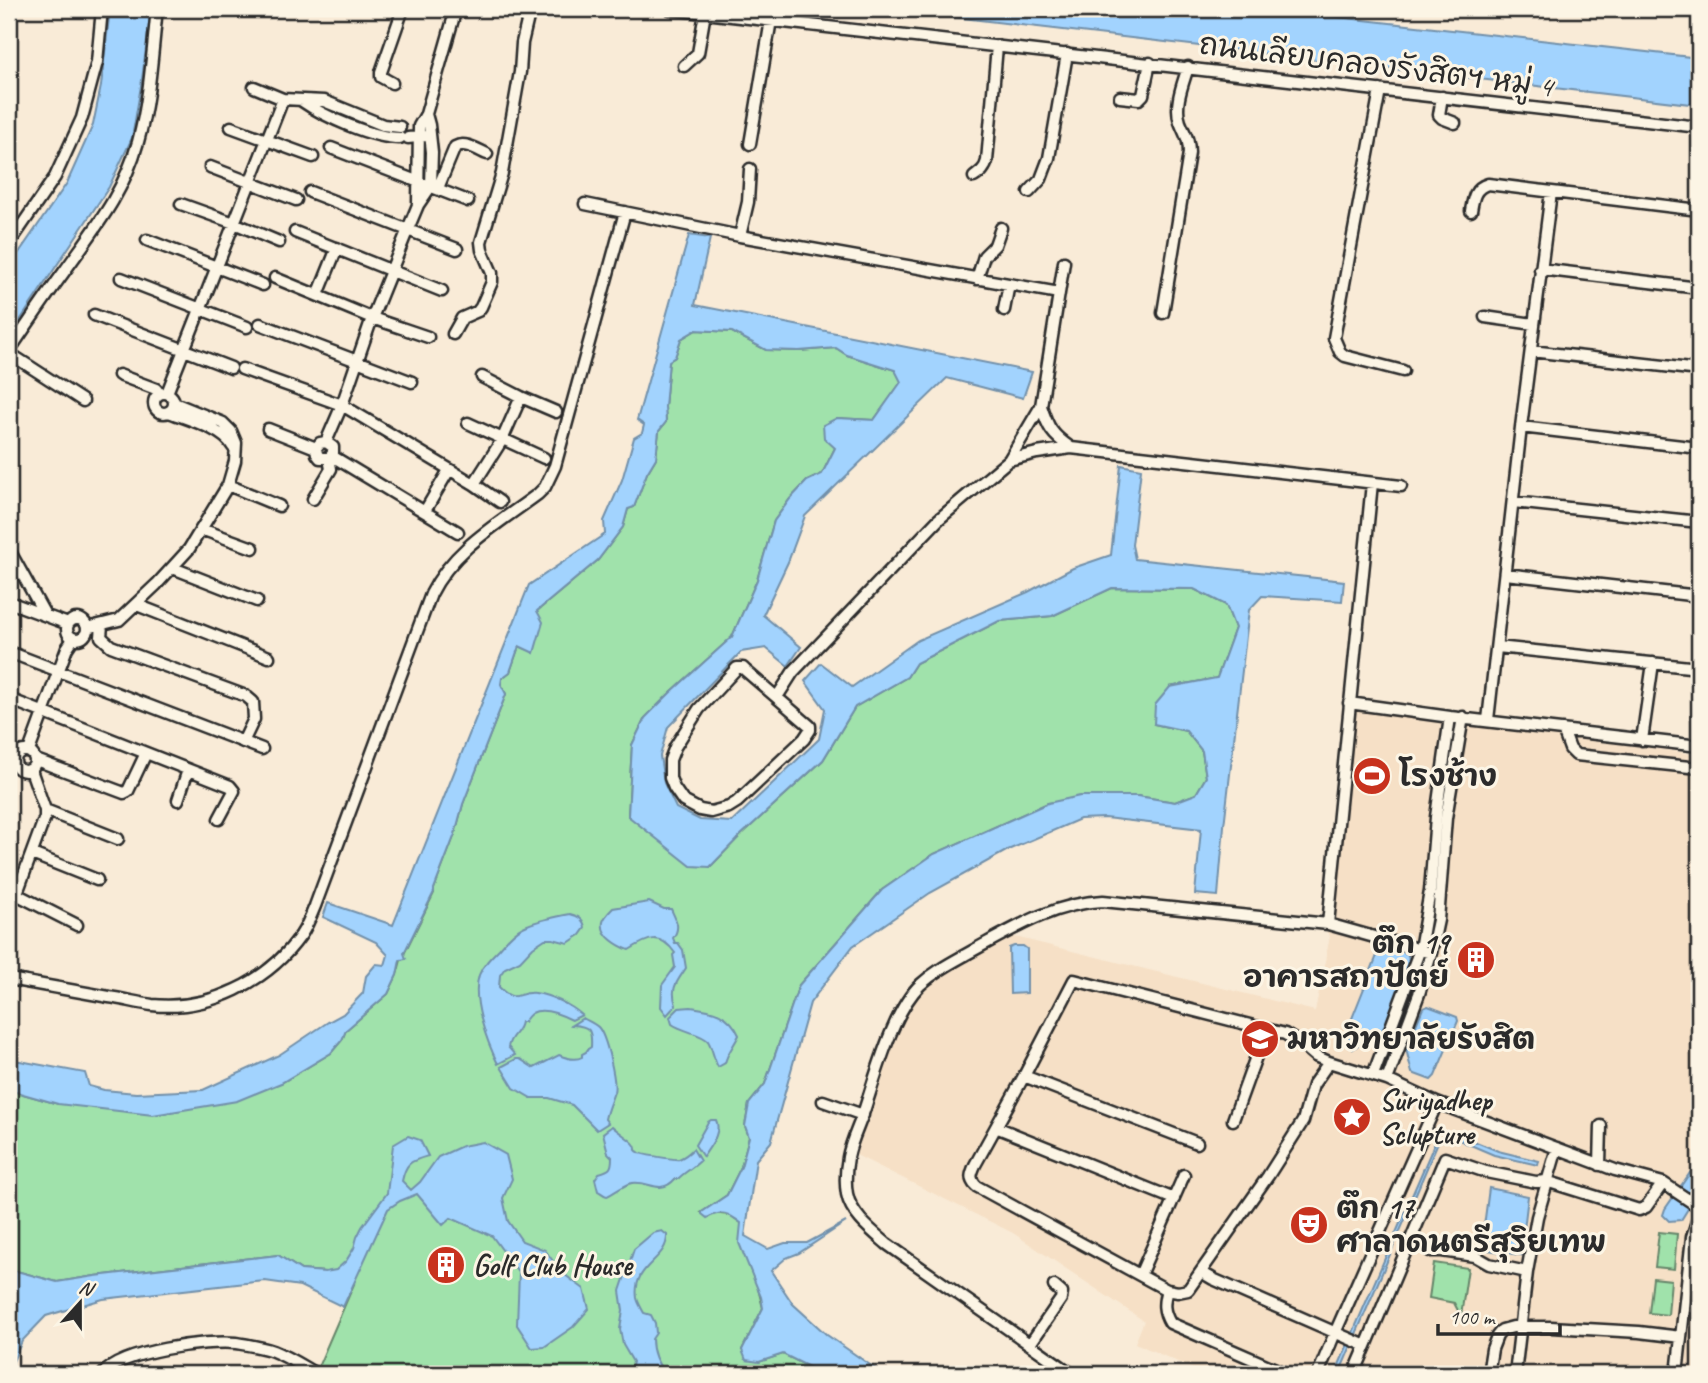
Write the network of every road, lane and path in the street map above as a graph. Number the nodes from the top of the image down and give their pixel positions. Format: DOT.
graph roads {
  1 [pos="102,9"];
  2 [pos="157,9"];
  3 [pos="403,9"];
  4 [pos="456,9"];
  5 [pos="530,9"];
  6 [pos="670,9"];
  7 [pos="705,13"];
  8 [pos="771,20"];
  9 [pos="997,46"];
  10 [pos="1067,54"];
  11 [pos="1150,63"];
  12 [pos="684,66"];
  13 [pos="1188,67"];
  14 [pos="392,83"];
  15 [pos="254,87"];
  16 [pos="1380,90"];
  17 [pos="1120,97"];
  18 [pos="1442,97"];
  19 [pos="283,99"];
  20 [pos="302,101"];
  21 [pos="1455,124"];
  22 [pos="231,127"];
  23 [pos="1699,127"];
  24 [pos="418,129"];
  25 [pos="267,140"];
  26 [pos="750,144"];
  27 [pos="331,148"];
  28 [pos="487,154"];
  29 [pos="313,157"];
  30 [pos="211,167"];
  31 [pos="750,169"];
  32 [pos="974,177"];
  33 [pos="419,181"];
  34 [pos="250,182"];
  35 [pos="434,187"];
  36 [pos="310,192"];
  37 [pos="1029,192"];
  38 [pos="1551,192"];
  39 [pos="296,201"];
  40 [pos="468,201"];
  41 [pos="181,204"];
  42 [pos="585,204"];
  43 [pos="418,205"];
  44 [pos="1699,210"];
  45 [pos="1471,211"];
  46 [pos="625,212"];
  47 [pos="234,223"];
  48 [pos="1001,228"];
  49 [pos="408,229"];
  50 [pos="295,232"];
  51 [pos="740,236"];
  52 [pos="147,240"];
  53 [pos="279,242"];
  54 [pos="9,244"];
  55 [pos="337,248"];
  56 [pos="457,249"];
  57 [pos="1064,262"];
  58 [pos="217,267"];
  59 [pos="1540,269"];
  60 [pos="391,270"];
  61 [pos="121,278"];
  62 [pos="275,278"];
  63 [pos="977,279"];
  64 [pos="1009,284"];
  65 [pos="264,285"];
  66 [pos="1699,288"];
  67 [pos="442,291"];
  68 [pos="1059,293"];
  69 [pos="318,295"];
  70 [pos="200,308"];
  71 [pos="1004,310"];
  72 [pos="1163,313"];
  73 [pos="94,315"];
  74 [pos="372,317"];
  75 [pos="1485,317"];
  76 [pos="260,324"];
  77 [pos="1534,324"];
  78 [pos="247,327"];
  79 [pos="453,334"];
  80 [pos="428,337"];
  81 [pos="184,349"];
  82 [pos="1531,351"];
  83 [pos="9,352"];
  84 [pos="356,361"];
  85 [pos="231,368"];
  86 [pos="242,369"];
  87 [pos="1699,370"];
  88 [pos="1404,371"];
  89 [pos="119,375"];
  90 [pos="482,377"];
  91 [pos="412,382"];
  92 [pos="163,393"];
  93 [pos="521,397"];
  94 [pos="83,401"];
  95 [pos="342,405"];
  96 [pos="1041,406"];
  97 [pos="172,407"];
  98 [pos="556,412"];
  99 [pos="468,423"];
  100 [pos="1521,427"];
  101 [pos="268,429"];
  102 [pos="502,440"];
  103 [pos="327,442"];
  104 [pos="316,448"];
  105 [pos="1071,448"];
  106 [pos="1699,449"];
  107 [pos="330,457"];
  108 [pos="544,458"];
  109 [pos="1009,460"];
  110 [pos="449,470"];
  111 [pos="1372,483"];
  112 [pos="474,484"];
  113 [pos="228,485"];
  114 [pos="1401,486"];
  115 [pos="313,499"];
  116 [pos="500,502"];
  117 [pos="1513,502"];
  118 [pos="279,506"];
  119 [pos="425,511"];
  120 [pos="1699,522"];
  121 [pos="201,529"];
  122 [pos="458,532"];
  123 [pos="253,548"];
  124 [pos="9,550"];
  125 [pos="173,568"];
  126 [pos="1505,574"];
  127 [pos="1699,596"];
  128 [pos="257,601"];
  129 [pos="9,602"];
  130 [pos="136,605"];
  131 [pos="45,615"];
  132 [pos="68,624"];
  133 [pos="102,625"];
  134 [pos="88,628"];
  135 [pos="73,639"];
  136 [pos="1497,647"];
  137 [pos="9,652"];
  138 [pos="269,657"];
  139 [pos="1653,663"];
  140 [pos="1699,668"];
  141 [pos="59,671"];
  142 [pos="777,697"];
  143 [pos="9,699"];
  144 [pos="1349,703"];
  145 [pos="43,713"];
  146 [pos="1450,717"];
  147 [pos="1463,718"];
  148 [pos="1488,720"];
  149 [pos="1563,730"];
  150 [pos="1642,740"];
  151 [pos="243,742"];
  152 [pos="1699,746"];
  153 [pos="262,749"];
  154 [pos="146,753"];
  155 [pos="21,757"];
  156 [pos="1699,768"];
  157 [pos="188,770"];
  158 [pos="178,800"];
  159 [pos="45,810"];
  160 [pos="219,818"];
  161 [pos="118,839"];
  162 [pos="32,854"];
  163 [pos="97,880"];
  164 [pos="1328,924"];
  165 [pos="77,925"];
  166 [pos="1420,949"];
  167 [pos="1431,953"];
  168 [pos="9,979"];
  169 [pos="1266,1029"];
  170 [pos="1329,1062"];
  171 [pos="1373,1075"];
  172 [pos="1024,1076"];
  173 [pos="1387,1080"];
  174 [pos="823,1101"];
  175 [pos="1437,1103"];
  176 [pos="863,1115"];
  177 [pos="1233,1120"];
  178 [pos="1601,1126"];
  179 [pos="996,1128"];
  180 [pos="1197,1143"];
  181 [pos="1557,1148"];
  182 [pos="1600,1165"];
  183 [pos="1185,1175"];
  184 [pos="1546,1181"];
  185 [pos="1665,1185"];
  186 [pos="1174,1199"];
  187 [pos="1696,1205"];
  188 [pos="1699,1215"];
  189 [pos="1430,1251"];
  190 [pos="1201,1272"];
  191 [pos="1527,1272"];
  192 [pos="1140,1275"];
  193 [pos="1054,1286"];
  194 [pos="1167,1290"];
  195 [pos="1520,1326"];
  196 [pos="1335,1332"];
  197 [pos="1681,1337"];
  198 [pos="1030,1344"];
  199 [pos="1363,1345"];
  200 [pos="103,1374"];
  201 [pos="316,1374"];
  202 [pos="1072,1374"];
  203 [pos="1287,1374"];
  204 [pos="1318,1374"];
  205 [pos="1354,1374"];
  206 [pos="1489,1374"];
  207 [pos="1515,1374"];
  208 [pos="1677,1374"];
  1 -- 54 [label="street"];
  2 -- 83 [label="street"];
  3 -- 14 [label="street"];
  4 -- 24 [label="street"];
  5 -- 79 [label="street"];
  6 -- 7 [label="street, ถนนเลียบคลองรังสิตฯ หมู่ 4"];
  7 -- 8 [label="street, ถนนเลียบคลองรังสิตฯ หมู่ 4"];
  7 -- 12 [label="street"];
  8 -- 9 [label="street, ถนนเลียบคลองรังสิตฯ หมู่ 4"];
  8 -- 26 [label="street"];
  9 -- 10 [label="street, ถนนเลียบคลองรังสิตฯ หมู่ 4"];
  9 -- 32 [label="street"];
  10 -- 11 [label="street, ถนนเลียบคลองรังสิตฯ หมู่ 4"];
  10 -- 37 [label="street"];
  11 -- 13 [label="street, ถนนเลียบคลองรังสิตฯ หมู่ 4"];
  11 -- 17 [label="street"];
  13 -- 16 [label="street, ถนนเลียบคลองรังสิตฯ หมู่ 4"];
  13 -- 72 [label="street"];
  15 -- 19 [label="street"];
  16 -- 18 [label="street, ถนนเลียบคลองรังสิตฯ หมู่ 4"];
  16 -- 88 [label="street"];
  18 -- 21 [label="street"];
  18 -- 23 [label="street, ถนนเลียบคลองรังสิตฯ หมู่ 4"];
  19 -- 20 [label="street"];
  19 -- 25 [label="street"];
  20 -- 24 [label="street"];
  20 -- 24 [label="street"];
  22 -- 25 [label="street"];
  24 -- 33 [label="street"];
  24 -- 35 [label="street"];
  25 -- 29 [label="street"];
  25 -- 34 [label="street"];
  27 -- 33 [label="street"];
  28 -- 35 [label="street"];
  30 -- 34 [label="street"];
  31 -- 51 [label="street"];
  33 -- 35 [label="street"];
  33 -- 43 [label="street"];
  34 -- 39 [label="street"];
  34 -- 47 [label="street"];
  35 -- 40 [label="street"];
  35 -- 43 [label="street"];
  36 -- 49 [label="street"];
  38 -- 44 [label="street"];
  38 -- 45 [label="street"];
  38 -- 59 [label="street"];
  41 -- 47 [label="street"];
  42 -- 46 [label="street"];
  43 -- 49 [label="street"];
  46 -- 51 [label="street"];
  46 -- 168 [label="street"];
  47 -- 53 [label="street"];
  47 -- 58 [label="street"];
  48 -- 63 [label="street"];
  49 -- 56 [label="street"];
  49 -- 60 [label="street"];
  50 -- 55 [label="street"];
  51 -- 63 [label="street"];
  52 -- 58 [label="street"];
  55 -- 60 [label="street"];
  55 -- 69 [label="street"];
  57 -- 68 [label="street"];
  58 -- 65 [label="street"];
  58 -- 70 [label="street"];
  59 -- 66 [label="street"];
  59 -- 77 [label="street"];
  60 -- 67 [label="street"];
  60 -- 74 [label="street"];
  61 -- 70 [label="street"];
  62 -- 69 [label="street"];
  63 -- 64 [label="street"];
  64 -- 68 [label="street"];
  64 -- 71 [label="street"];
  68 -- 96 [label="street"];
  69 -- 74 [label="street"];
  70 -- 78 [label="street"];
  70 -- 81 [label="street"];
  73 -- 81 [label="street"];
  74 -- 80 [label="street"];
  74 -- 84 [label="street"];
  75 -- 77 [label="street"];
  76 -- 84 [label="street"];
  77 -- 82 [label="street"];
  81 -- 85 [label="street"];
  81 -- 92 [label="street"];
  82 -- 87 [label="street"];
  82 -- 100 [label="street"];
  83 -- 94 [label="street"];
  84 -- 91 [label="street"];
  84 -- 95 [label="street"];
  86 -- 95 [label="street"];
  89 -- 92 [label="street"];
  90 -- 93 [label="street"];
  92 -- 97 [label="street"];
  92 -- 97 [label="street"];
  93 -- 98 [label="street"];
  93 -- 102 [label="street"];
  95 -- 103 [label="street"];
  95 -- 110 [label="street"];
  96 -- 105 [label="street"];
  96 -- 109 [label="street"];
  97 -- 113 [label="street"];
  99 -- 102 [label="street"];
  100 -- 106 [label="street"];
  100 -- 117 [label="street"];
  101 -- 104 [label="street"];
  102 -- 108 [label="street"];
  102 -- 112 [label="street"];
  103 -- 104 [label="street"];
  103 -- 107 [label="street"];
  104 -- 107 [label="street"];
  105 -- 109 [label="street"];
  105 -- 111 [label="street"];
  107 -- 115 [label="street"];
  107 -- 119 [label="street"];
  109 -- 142 [label="street"];
  110 -- 112 [label="street"];
  110 -- 119 [label="street"];
  111 -- 114 [label="street"];
  111 -- 144 [label="street"];
  112 -- 116 [label="street"];
  113 -- 118 [label="street"];
  113 -- 121 [label="street"];
  117 -- 120 [label="street"];
  117 -- 126 [label="street"];
  119 -- 122 [label="street"];
  121 -- 123 [label="street"];
  121 -- 125 [label="street"];
  124 -- 131 [label="street"];
  125 -- 128 [label="street"];
  125 -- 130 [label="street"];
  126 -- 127 [label="street"];
  126 -- 136 [label="street"];
  129 -- 131 [label="street"];
  130 -- 133 [label="street"];
  130 -- 138 [label="street"];
  131 -- 132 [label="street"];
  132 -- 134 [label="street"];
  132 -- 135 [label="street"];
  133 -- 134 [label="street"];
  133 -- 151 [label="street"];
  134 -- 135 [label="street"];
  135 -- 141 [label="street"];
  136 -- 139 [label="street"];
  136 -- 148 [label="street"];
  137 -- 141 [label="street"];
  139 -- 140 [label="street"];
  139 -- 150 [label="street"];
  141 -- 145 [label="street"];
  141 -- 151 [label="street"];
  142 -- 142 [label="street"];
  143 -- 145 [label="street"];
  144 -- 146 [label="street"];
  144 -- 164 [label="street"];
  145 -- 154 [label="street"];
  145 -- 155 [label="street"];
  146 -- 147 [label="street"];
  146 -- 166 [label="street"];
  147 -- 148 [label="street"];
  147 -- 167 [label="street"];
  148 -- 149 [label="street"];
  149 -- 150 [label="street"];
  149 -- 156 [label="street"];
  150 -- 152 [label="street"];
  151 -- 153 [label="street"];
  154 -- 155 [label="street"];
  154 -- 157 [label="street"];
  155 -- 159 [label="street"];
  157 -- 158 [label="street"];
  157 -- 160 [label="street"];
  159 -- 161 [label="street"];
  159 -- 162 [label="street"];
  162 -- 163 [label="street"];
  162 -- 165 [label="street"];
  164 -- 166 [label="street"];
  164 -- 176 [label="street"];
  166 -- 167 [label="street"];
  166 -- 171 [label="street"];
  167 -- 173 [label="street"];
  169 -- 170 [label="street"];
  169 -- 172 [label="street"];
  169 -- 177 [label="street"];
  170 -- 171 [label="street"];
  170 -- 190 [label="street"];
  171 -- 173 [label="street"];
  172 -- 179 [label="street"];
  172 -- 180 [label="street"];
  173 -- 175 [label="street"];
  174 -- 176 [label="street"];
  175 -- 181 [label="street"];
  175 -- 196 [label="street"];
  176 -- 198 [label="street"];
  178 -- 182 [label="street"];
  179 -- 186 [label="street"];
  179 -- 192 [label="street"];
  181 -- 182 [label="street"];
  181 -- 184 [label="street"];
  182 -- 185 [label="street"];
  183 -- 186 [label="street"];
  184 -- 185 [label="street"];
  184 -- 191 [label="street"];
  184 -- 199 [label="street"];
  185 -- 187 [label="street"];
  186 -- 192 [label="street"];
  188 -- 197 [label="street"];
  189 -- 191 [label="street"];
  190 -- 194 [label="street"];
  190 -- 196 [label="street"];
  191 -- 195 [label="street"];
  192 -- 194 [label="street"];
  193 -- 198 [label="street"];
  194 -- 203 [label="street"];
  195 -- 197 [label="street"];
  195 -- 206 [label="street"];
  195 -- 207 [label="street"];
  196 -- 199 [label="street"];
  196 -- 204 [label="street"];
  197 -- 208 [label="street"];
  198 -- 202 [label="street"];
  199 -- 205 [label="street"];
  200 -- 201 [label="street"];
}
